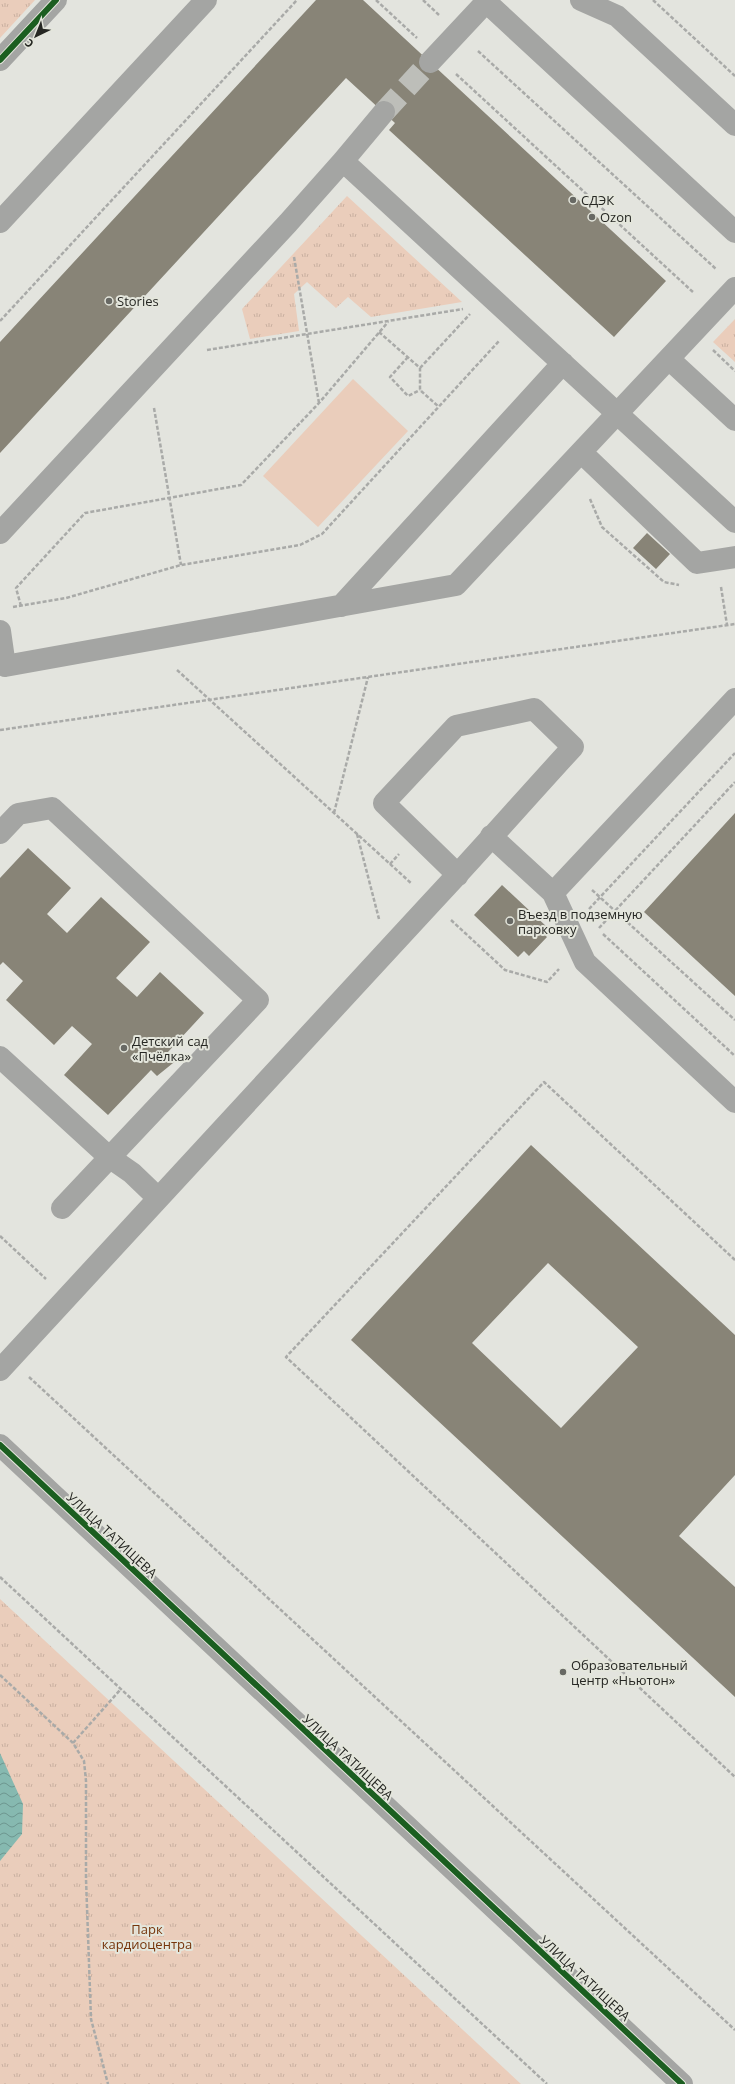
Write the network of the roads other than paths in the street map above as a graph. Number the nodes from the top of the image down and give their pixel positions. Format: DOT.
graph roads {
  1 [pos="56,0"];
  2 [pos="206,0"];
  3 [pos="581,0"];
  4 [pos="486,1"];
  5 [pos="433,58"];
  6 [pos="0,60"];
  7 [pos="384,112"];
  8 [pos="735,125"];
  9 [pos="343,161"];
  10 [pos="0,222"];
  11 [pos="732,223"];
  12 [pos="735,288"];
  13 [pos="669,359"];
  14 [pos="563,363"];
  15 [pos="618,414"];
  16 [pos="735,420"];
  17 [pos="581,452"];
  18 [pos="735,522"];
  19 [pos="0,533"];
  20 [pos="735,557"];
  21 [pos="341,606"];
  22 [pos="0,631"];
  23 [pos="735,699"];
  24 [pos="0,833"];
  25 [pos="491,836"];
  26 [pos="458,875"];
  27 [pos="553,893"];
  28 [pos="0,1056"];
  29 [pos="735,1102"];
  30 [pos="110,1157"];
  31 [pos="158,1198"];
  32 [pos="62,1208"];
  33 [pos="5,1364"];
  34 [pos="0,1445"];
  35 [pos="682,2084"];
  1 -- 6 [label="street"];
  2 -- 10 [label="street"];
  3 -- 8 [label="street"];
  4 -- 5 [label="street"];
  4 -- 11 [label="street"];
  7 -- 9 [label="street"];
  9 -- 14 [label="street"];
  9 -- 19 [label="street"];
  12 -- 13 [label="street"];
  13 -- 15 [label="street"];
  13 -- 16 [label="street"];
  14 -- 15 [label="street"];
  14 -- 21 [label="street"];
  15 -- 17 [label="street"];
  15 -- 18 [label="street"];
  17 -- 20 [label="street"];
  17 -- 21 [label="street"];
  21 -- 22 [label="street"];
  23 -- 27 [label="street"];
  24 -- 30 [label="street"];
  25 -- 26 [label="street"];
  25 -- 26 [label="street"];
  25 -- 27 [label="street"];
  26 -- 31 [label="street"];
  27 -- 29 [label="street"];
  28 -- 30 [label="street"];
  30 -- 31 [label="street"];
  30 -- 32 [label="street"];
  31 -- 33 [label="street"];
  34 -- 35 [label="street, УЛИЦА ТАТИЩЕВА"];
}
